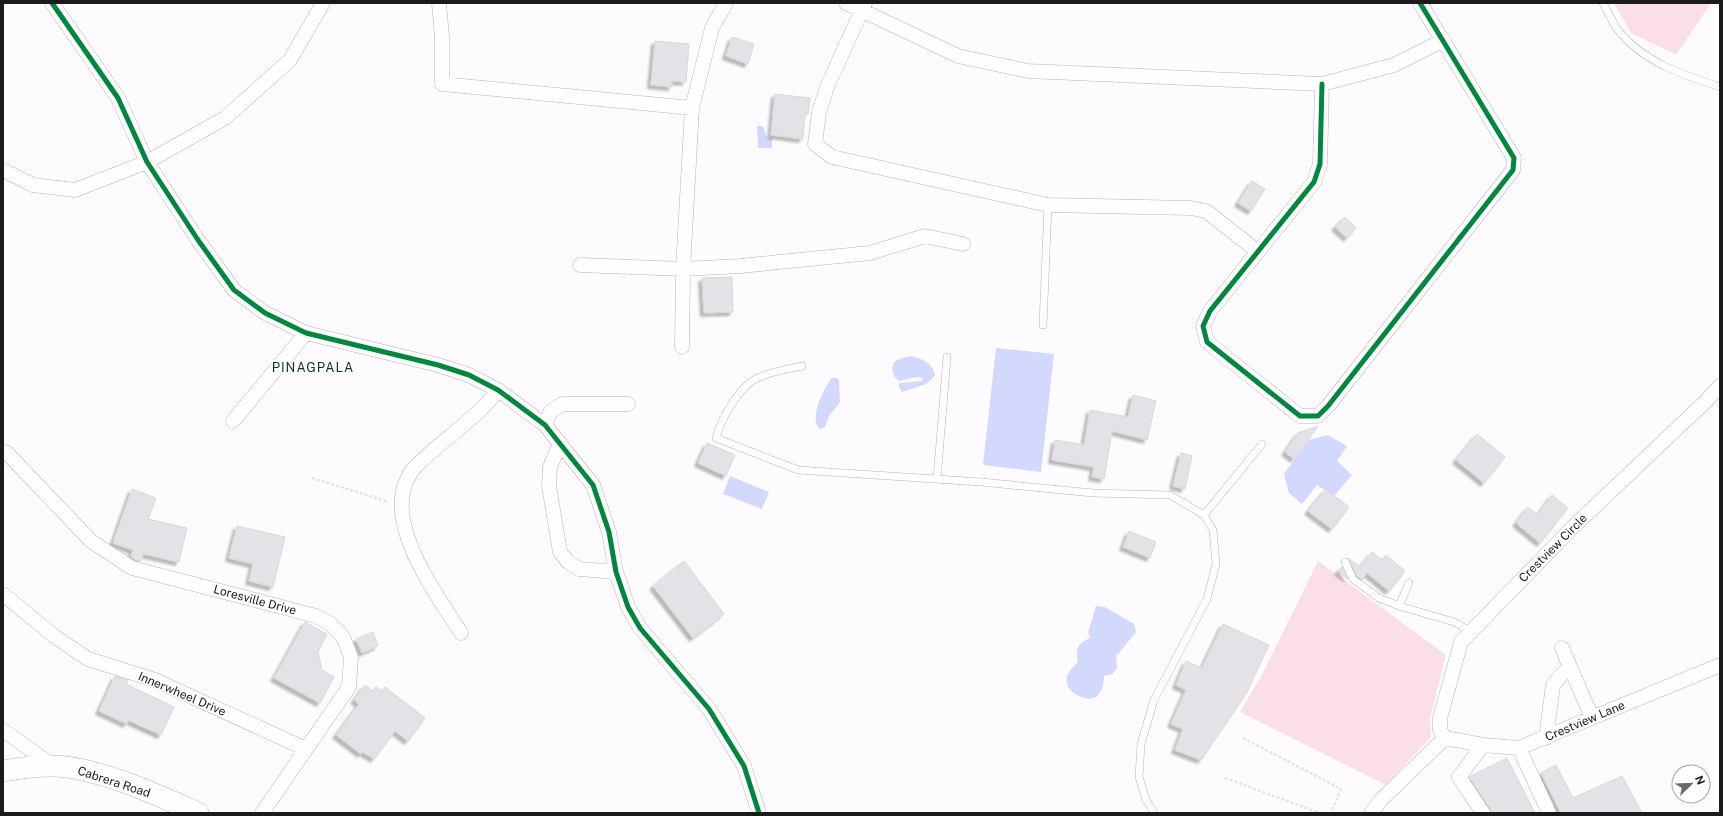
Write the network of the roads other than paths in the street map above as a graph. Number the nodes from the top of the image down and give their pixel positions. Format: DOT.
graph roads {
  1 [pos="52,3"];
  2 [pos="323,3"];
  3 [pos="439,3"];
  4 [pos="726,3"];
  5 [pos="846,3"];
  6 [pos="1420,3"];
  7 [pos="1603,3"];
  8 [pos="863,7"];
  9 [pos="1444,40"];
  10 [pos="1322,84"];
  11 [pos="1720,87"];
  12 [pos="692,108"];
  13 [pos="147,162"];
  14 [pos="3,170"];
  15 [pos="1048,205"];
  16 [pos="963,244"];
  17 [pos="1258,251"];
  18 [pos="580,265"];
  19 [pos="683,269"];
  20 [pos="1042,326"];
  21 [pos="306,333"];
  22 [pos="682,347"];
  23 [pos="947,357"];
  24 [pos="802,366"];
  25 [pos="1720,386"];
  26 [pos="498,390"];
  27 [pos="628,404"];
  28 [pos="233,421"];
  29 [pos="545,425"];
  30 [pos="560,443"];
  31 [pos="1262,444"];
  32 [pos="3,451"];
  33 [pos="937,479"];
  34 [pos="1204,515"];
  35 [pos="1345,562"];
  36 [pos="616,572"];
  37 [pos="1409,583"];
  38 [pos="3,594"];
  39 [pos="1399,606"];
  40 [pos="1470,630"];
  41 [pos="461,633"];
  42 [pos="1562,648"];
  43 [pos="1720,665"];
  44 [pos="1571,668"];
  45 [pos="1592,718"];
  46 [pos="3,730"];
  47 [pos="1445,738"];
  48 [pos="1546,738"];
  49 [pos="1483,745"];
  50 [pos="1519,748"];
  51 [pos="306,749"];
  52 [pos="53,766"];
  53 [pos="3,771"];
  54 [pos="198,813"];
  55 [pos="262,813"];
  56 [pos="759,813"];
  57 [pos="1154,813"];
  58 [pos="1371,813"];
  59 [pos="1483,813"];
  60 [pos="1549,813"];
  1 -- 13 [label="street"];
  2 -- 13 [label="street"];
  3 -- 12 [label="street"];
  4 -- 12 [label="street"];
  5 -- 8 [label="street"];
  6 -- 9 [label="street"];
  7 -- 11 [label="lane"];
  8 -- 10 [label="street"];
  8 -- 15 [label="street"];
  9 -- 10 [label="street"];
  9 -- 17 [label="street"];
  10 -- 17 [label="street"];
  12 -- 19 [label="street"];
  13 -- 14 [label="street"];
  13 -- 21 [label="street"];
  15 -- 17 [label="street"];
  15 -- 20 [label="lane"];
  16 -- 19 [label="street"];
  18 -- 19 [label="street"];
  19 -- 22 [label="street"];
  21 -- 26 [label="street"];
  21 -- 28 [label="street"];
  23 -- 33 [label="lane"];
  24 -- 33 [label="lane"];
  25 -- 40 [label="street, Crestview Circle"];
  26 -- 29 [label="street"];
  26 -- 41 [label="street"];
  27 -- 29 [label="street"];
  29 -- 30 [label="street"];
  30 -- 36 [label="street"];
  30 -- 36 [label="street"];
  31 -- 34 [label="lane"];
  32 -- 51 [label="street, Loresville Drive"];
  33 -- 34 [label="lane"];
  34 -- 57 [label="lane"];
  35 -- 39 [label="lane"];
  36 -- 56 [label="street"];
  37 -- 39 [label="lane"];
  38 -- 51 [label="street, Innerwheel Drive"];
  39 -- 40 [label="lane"];
  40 -- 47 [label="street, Crestview Circle"];
  42 -- 44 [label="street"];
  43 -- 45 [label="street, Crestview Lane"];
  44 -- 45 [label="street"];
  44 -- 48 [label="street"];
  45 -- 48 [label="street, Crestview Lane"];
  46 -- 52 [label="street"];
  47 -- 49 [label="street, Crestview Lane"];
  47 -- 58 [label="street"];
  48 -- 50 [label="street, Crestview Lane"];
  49 -- 50 [label="street, Crestview Lane"];
  49 -- 59 [label="street"];
  50 -- 60 [label="street"];
  51 -- 55 [label="street, Loresville Drive"];
  52 -- 53 [label="main road, Cabrera Road"];
  52 -- 54 [label="main road, Cabrera Road"];
}
